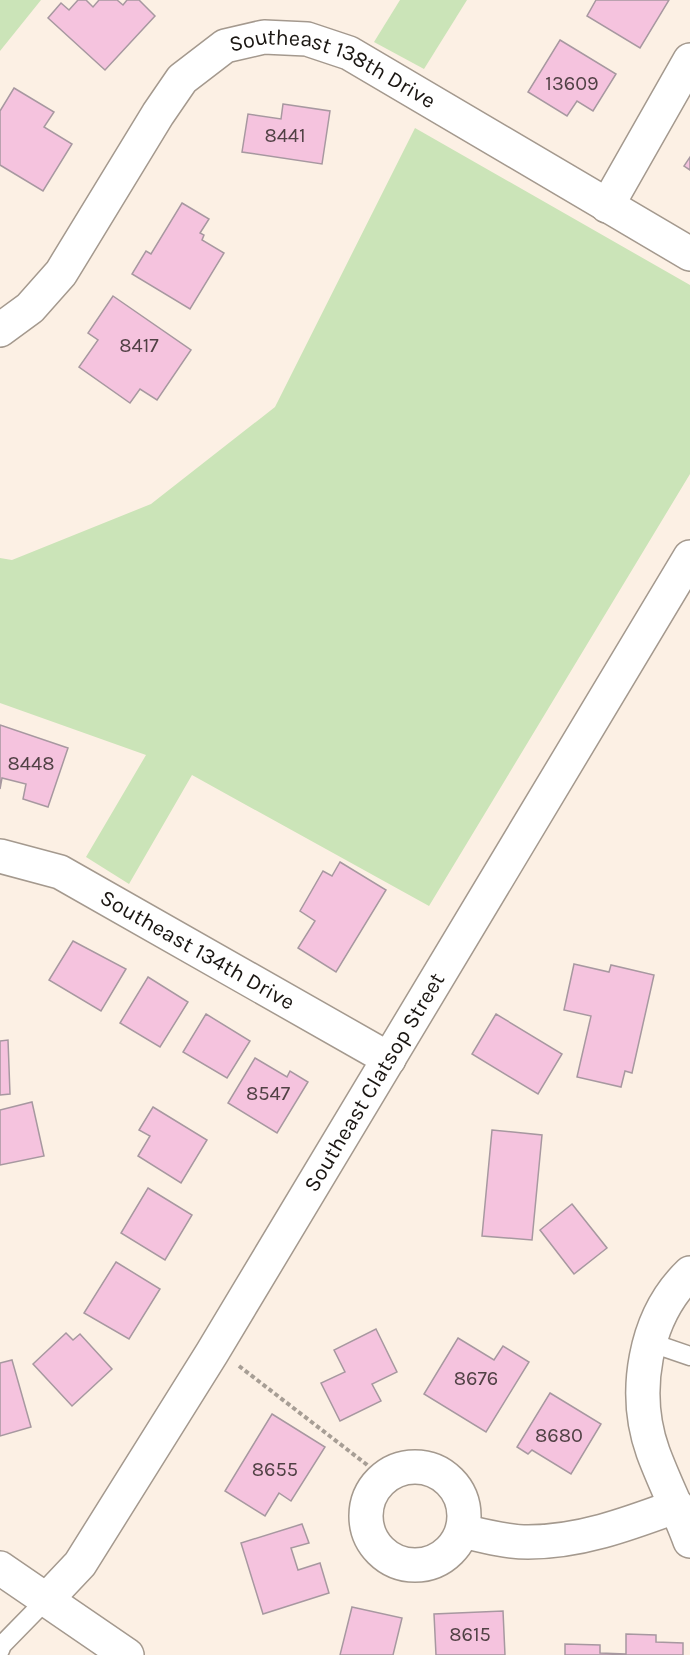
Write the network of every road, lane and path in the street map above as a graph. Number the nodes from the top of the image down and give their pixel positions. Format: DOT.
graph roads {
  1 [pos="690,60"];
  2 [pos="607,206"];
  3 [pos="690,254"];
  4 [pos="0,330"];
  5 [pos="690,557"];
  6 [pos="0,856"];
  7 [pos="389,1059"];
  8 [pos="690,1273"];
  9 [pos="649,1342"];
  10 [pos="690,1356"];
  11 [pos="246,1370"];
  12 [pos="382,1479"];
  13 [pos="677,1506"];
  14 [pos="463,1531"];
  15 [pos="690,1541"];
  16 [pos="0,1568"];
  17 [pos="46,1600"];
  18 [pos="0,1650"];
  19 [pos="127,1655"];
  1 -- 2 [label="street"];
  2 -- 3 [label="street, Southeast 138th Drive"];
  2 -- 4 [label="street, Southeast 138th Drive"];
  5 -- 7 [label="street, Southeast Clatsop Street"];
  6 -- 7 [label="street, Southeast 134th Drive"];
  7 -- 17 [label="street, Southeast Clatsop Street"];
  8 -- 9 [label="street"];
  9 -- 10 [label="lane"];
  9 -- 13 [label="street"];
  11 -- 12 [label="path"];
  12 -- 14 [label="street"];
  12 -- 14 [label="street"];
  13 -- 14 [label="street"];
  13 -- 15 [label="street"];
  16 -- 17 [label="street"];
  17 -- 18 [label="lane"];
  17 -- 19 [label="street"];
}
